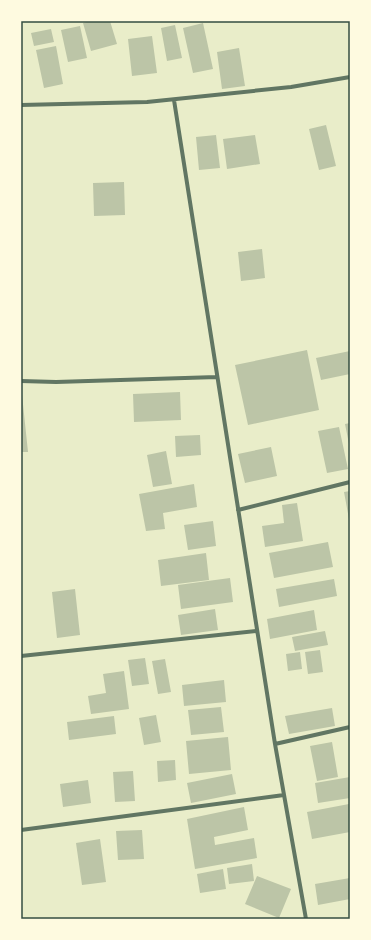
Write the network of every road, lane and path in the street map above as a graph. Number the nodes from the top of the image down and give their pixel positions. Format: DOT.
graph roads {
  1 [pos="350,77"];
  2 [pos="174,100"];
  3 [pos="21,105"];
  4 [pos="217,377"];
  5 [pos="21,381"];
  6 [pos="350,482"];
  7 [pos="238,510"];
  8 [pos="257,631"];
  9 [pos="21,656"];
  10 [pos="350,727"];
  11 [pos="275,744"];
  12 [pos="284,795"];
  13 [pos="21,830"];
  14 [pos="306,919"];
  1 -- 2 [label="street"];
  2 -- 3 [label="street"];
  2 -- 4 [label="street"];
  4 -- 5 [label="street"];
  4 -- 7 [label="street"];
  6 -- 7 [label="street"];
  7 -- 8 [label="street"];
  8 -- 9 [label="street"];
  8 -- 11 [label="street"];
  10 -- 11 [label="street"];
  11 -- 12 [label="street"];
  12 -- 13 [label="street"];
  12 -- 14 [label="street"];
}
